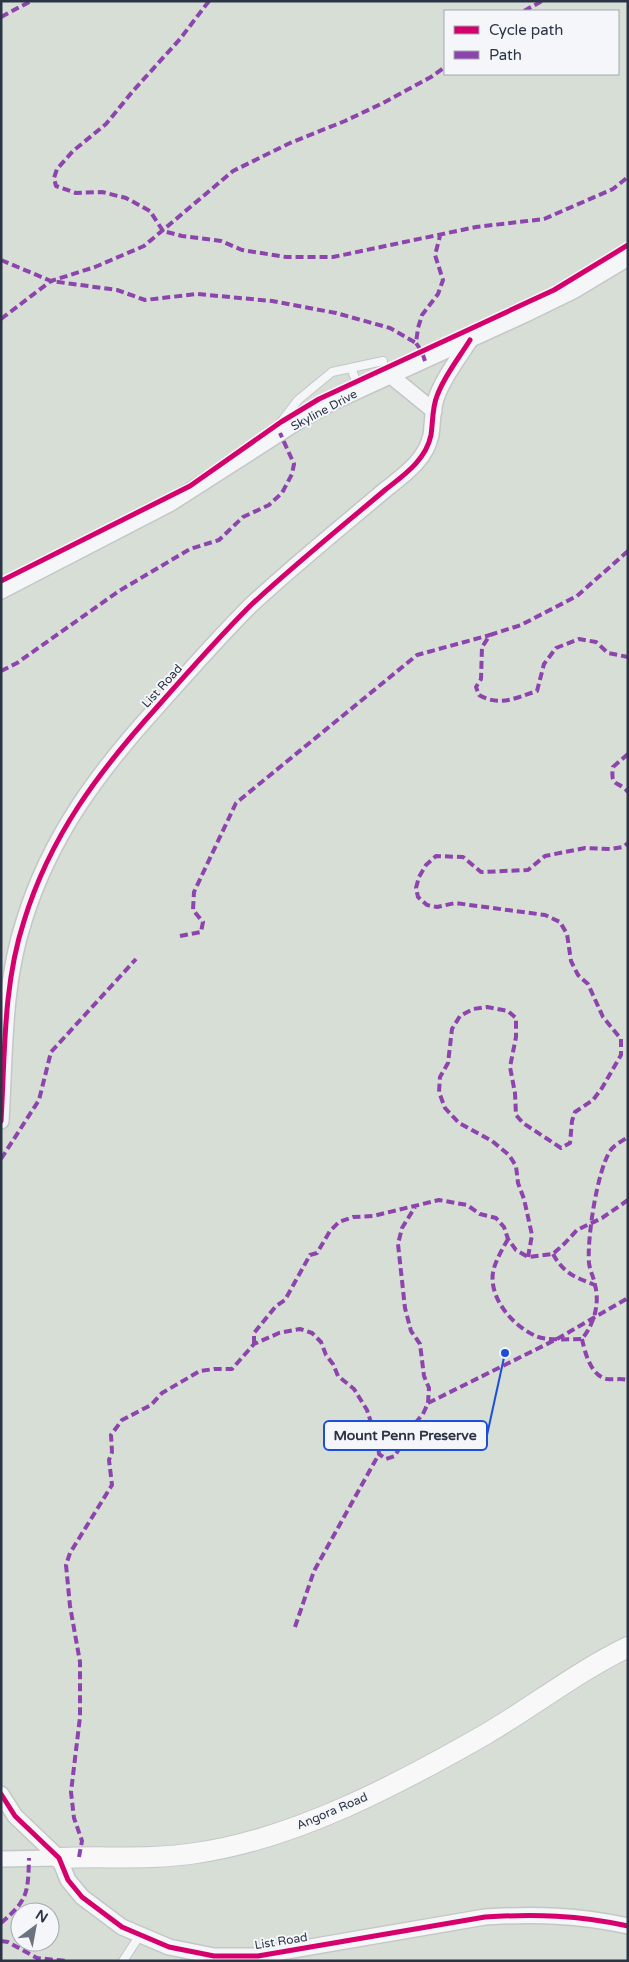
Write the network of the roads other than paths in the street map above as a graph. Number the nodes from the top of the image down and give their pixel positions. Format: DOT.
graph roads {
  1 [pos="628,258"];
  2 [pos="470,340"];
  3 [pos="383,361"];
  4 [pos="351,368"];
  5 [pos="391,376"];
  6 [pos="360,390"];
  7 [pos="434,411"];
  8 [pos="262,445"];
  9 [pos="1,591"];
  10 [pos="1,1121"];
  11 [pos="628,1647"];
  12 [pos="1,1794"];
  13 [pos="1,1798"];
  14 [pos="59,1858"];
  15 [pos="1,1859"];
  16 [pos="628,1926"];
  17 [pos="140,1935"];
  18 [pos="290,1955"];
  19 [pos="213,1958"];
  20 [pos="123,1961"];
  1 -- 2 [label="street, Skyline Drive"];
  2 -- 5 [label="street, Skyline Drive"];
  2 -- 7 [label="street, List Road"];
  3 -- 4 [label="lane"];
  4 -- 6 [label="lane"];
  4 -- 8 [label="lane"];
  5 -- 6 [label="street, Skyline Drive"];
  5 -- 7 [label="street"];
  6 -- 8 [label="street, Skyline Drive"];
  7 -- 10 [label="street, List Road"];
  8 -- 9 [label="street, Skyline Drive"];
  11 -- 14 [label="street, Angora Road"];
  12 -- 13 [label="street"];
  12 -- 14 [label="street, List Road"];
  14 -- 15 [label="street, Angora Road"];
  14 -- 17 [label="street, List Road"];
  16 -- 18 [label="street, List Road"];
  17 -- 19 [label="street, List Road"];
  17 -- 20 [label="lane"];
  18 -- 19 [label="street, List Road"];
}
